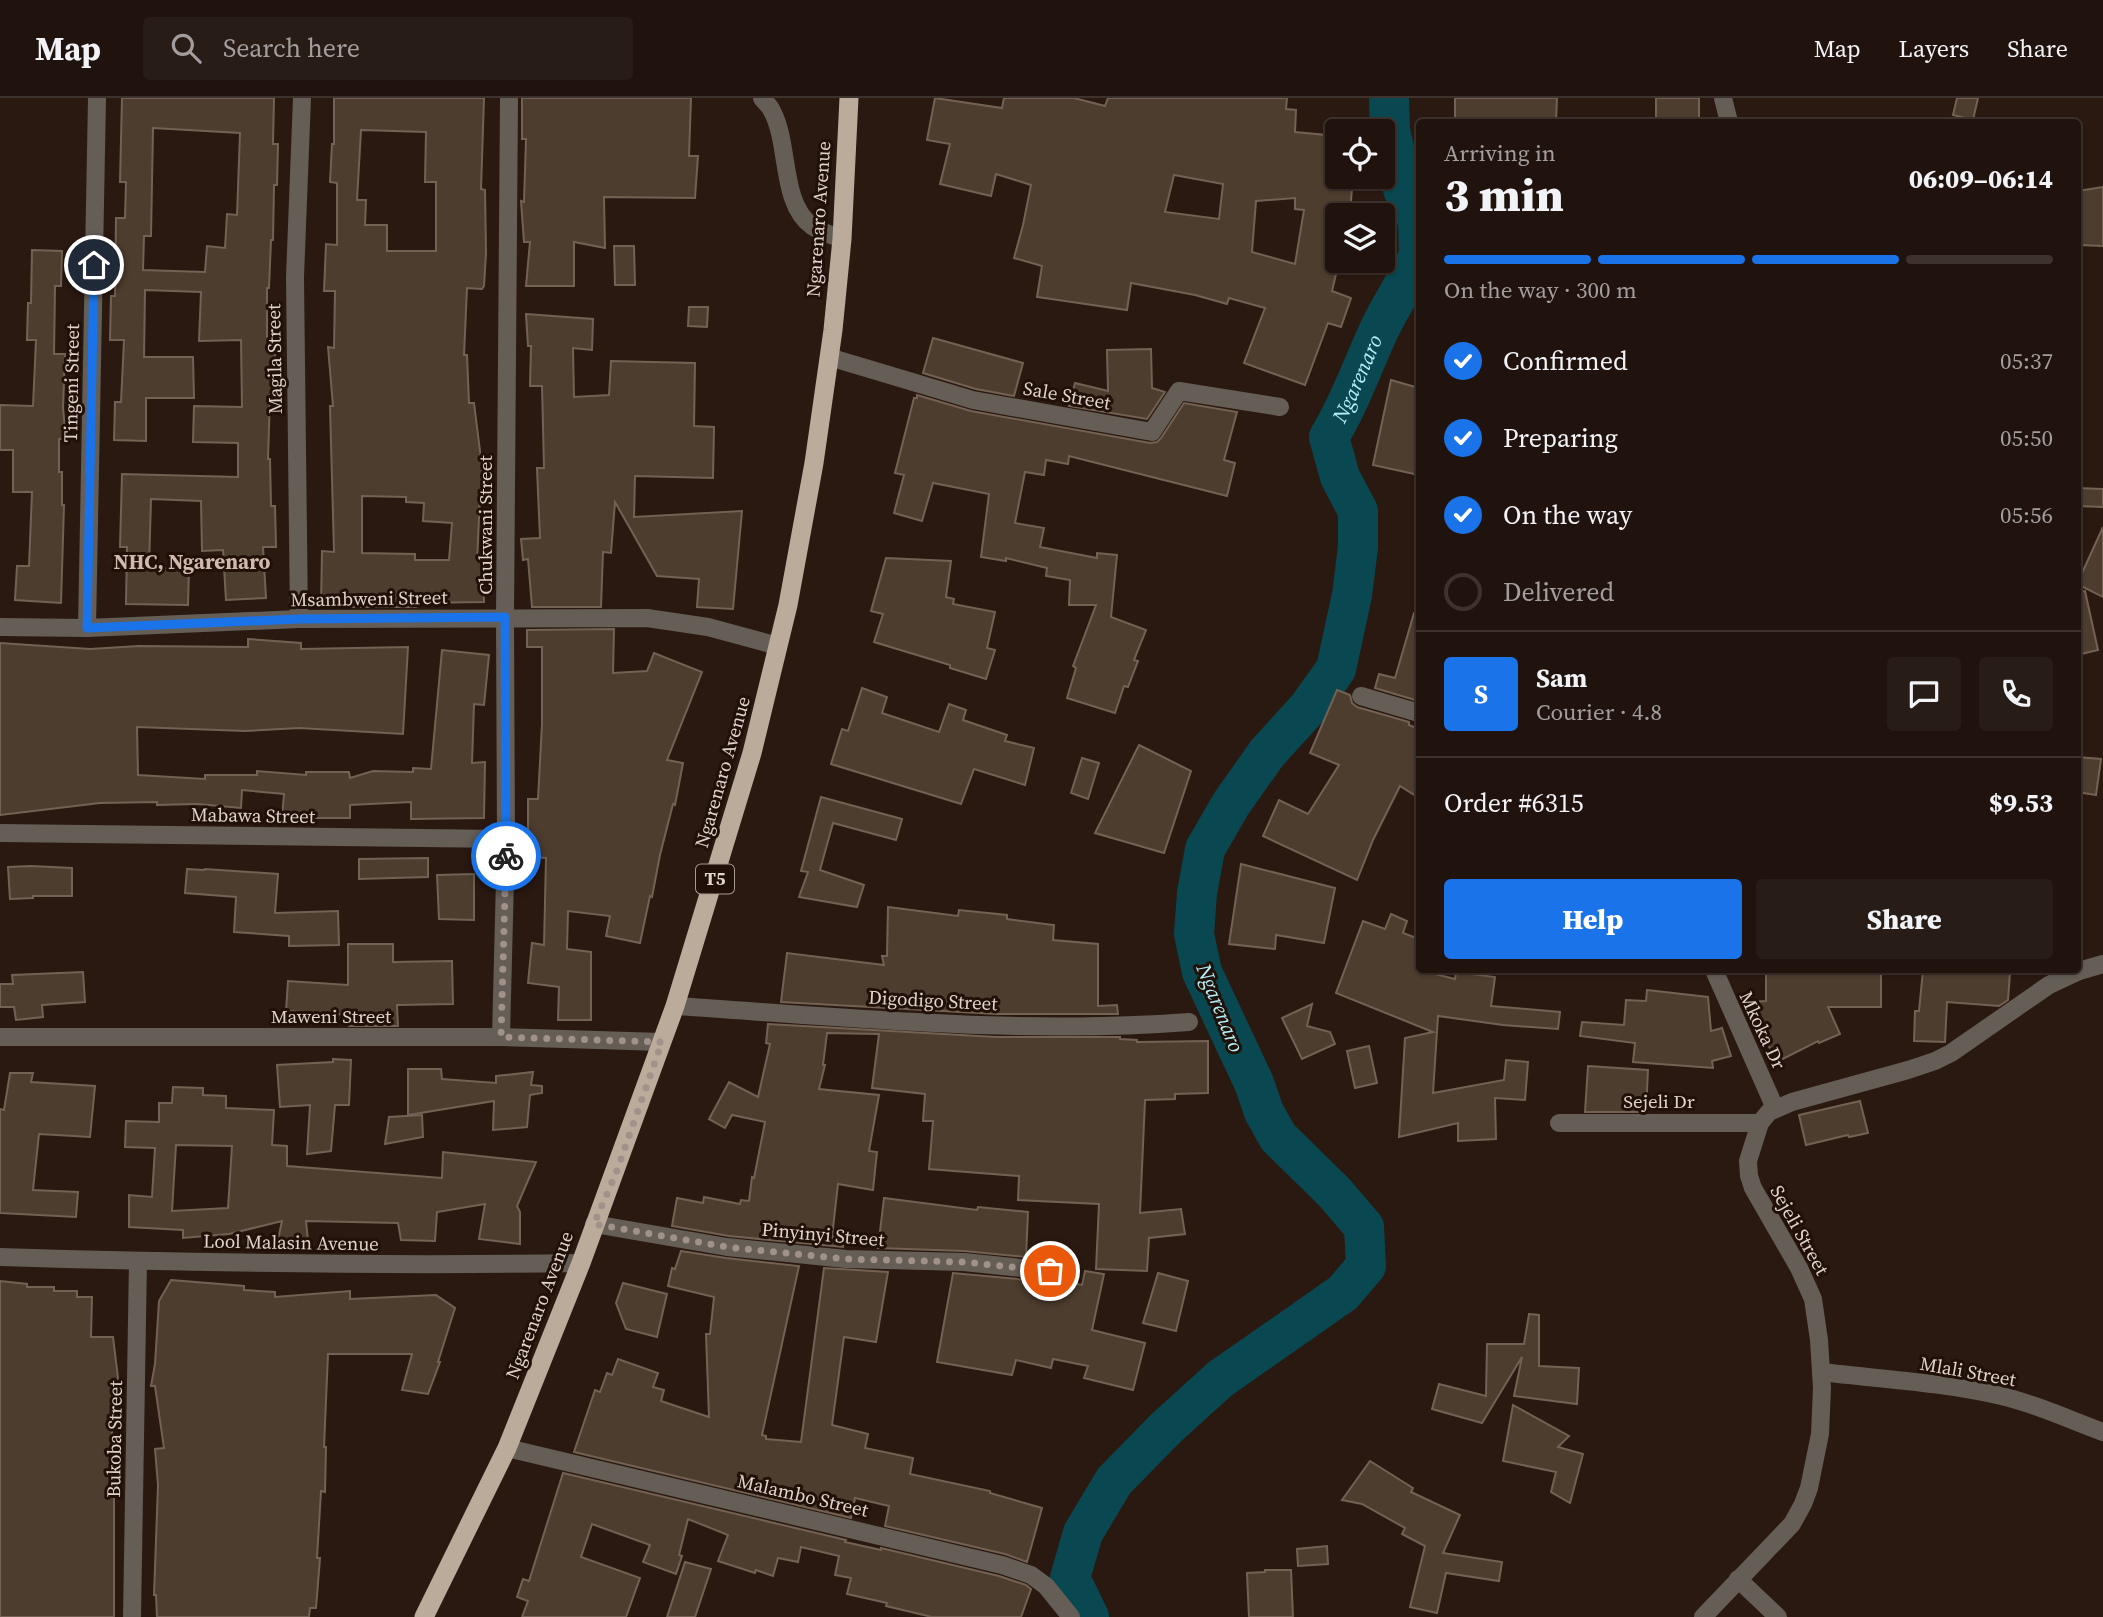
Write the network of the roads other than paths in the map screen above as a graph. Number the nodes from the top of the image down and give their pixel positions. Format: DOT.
graph roads {
  1 [pos="97,98"];
  2 [pos="302,98"];
  3 [pos="509,98"];
  4 [pos="762,98"];
  5 [pos="849,98"];
  6 [pos="1724,98"];
  7 [pos="1728,119"];
  8 [pos="842,239"];
  9 [pos="829,357"];
  10 [pos="1280,407"];
  11 [pos="505,617"];
  12 [pos="299,619"];
  13 [pos="0,627"];
  14 [pos="87,628"];
  15 [pos="778,646"];
  16 [pos="1362,696"];
  17 [pos="1416,712"];
  18 [pos="0,833"];
  19 [pos="506,839"];
  20 [pos="2103,964"];
  21 [pos="2081,970"];
  22 [pos="1715,973"];
  23 [pos="2075,973"];
  24 [pos="675,1006"];
  25 [pos="1189,1023"];
  26 [pos="0,1037"];
  27 [pos="501,1037"];
  28 [pos="662,1042"];
  29 [pos="1775,1108"];
  30 [pos="1760,1123"];
  31 [pos="1559,1124"];
  32 [pos="594,1224"];
  33 [pos="0,1256"];
  34 [pos="138,1261"];
  35 [pos="581,1263"];
  36 [pos="1050,1271"];
  37 [pos="1821,1372"];
  38 [pos="2103,1432"];
  39 [pos="507,1448"];
  40 [pos="1738,1579"];
  41 [pos="132,1617"];
  42 [pos="424,1617"];
  43 [pos="1071,1617"];
  44 [pos="1703,1617"];
  45 [pos="1778,1617"];
  1 -- 14 [label="street, Tingeni Street"];
  2 -- 12 [label="street, Magila Street"];
  3 -- 11 [label="street, Chukwani Street"];
  4 -- 8 [label="street"];
  5 -- 8 [label="highway, Ngarenaro Avenue / T5"];
  6 -- 7 [label="street"];
  8 -- 9 [label="highway, Ngarenaro Avenue / T5"];
  9 -- 10 [label="street, Sale Street"];
  9 -- 15 [label="highway, Ngarenaro Avenue / T5"];
  11 -- 12 [label="street, Msambweni Street"];
  11 -- 15 [label="street, Msambweni Street"];
  11 -- 19 [label="street, Chukwani Street"];
  12 -- 14 [label="street, Msambweni Street"];
  13 -- 14 [label="street, Msambweni Street"];
  15 -- 24 [label="highway, Ngarenaro Avenue / T5"];
  16 -- 17 [label="street"];
  18 -- 19 [label="street, Mabawa Street"];
  19 -- 27 [label="street, Chukwani Street"];
  20 -- 21 [label="street, Sejeli Street"];
  22 -- 29 [label="street, Mkoka Dr"];
  23 -- 29 [label="street, Sejeli Street"];
  24 -- 25 [label="street, Digodigo Street"];
  24 -- 28 [label="highway, Ngarenaro Avenue / T5"];
  26 -- 27 [label="street, Maweni Street"];
  27 -- 28 [label="street, Maweni Street"];
  28 -- 32 [label="highway, Ngarenaro Avenue / T5"];
  29 -- 30 [label="street, Sejeli Street"];
  30 -- 31 [label="street, Sejeli Dr"];
  30 -- 37 [label="street, Sejeli Street"];
  32 -- 35 [label="highway, Ngarenaro Avenue / T5"];
  32 -- 36 [label="street, Pinyinyi Street"];
  33 -- 34 [label="street, Lool Malasin Avenue"];
  34 -- 35 [label="street, Lool Malasin Avenue"];
  34 -- 41 [label="street, Bukoba Street"];
  35 -- 39 [label="highway, Ngarenaro Avenue / T5"];
  37 -- 38 [label="street, Mlali Street"];
  37 -- 40 [label="street, Sejeli Street"];
  39 -- 42 [label="highway, Ngarenaro Avenue / T5"];
  39 -- 43 [label="street, Malambo Street"];
  40 -- 44 [label="street, Sejeli Street"];
  40 -- 45 [label="street"];
}
